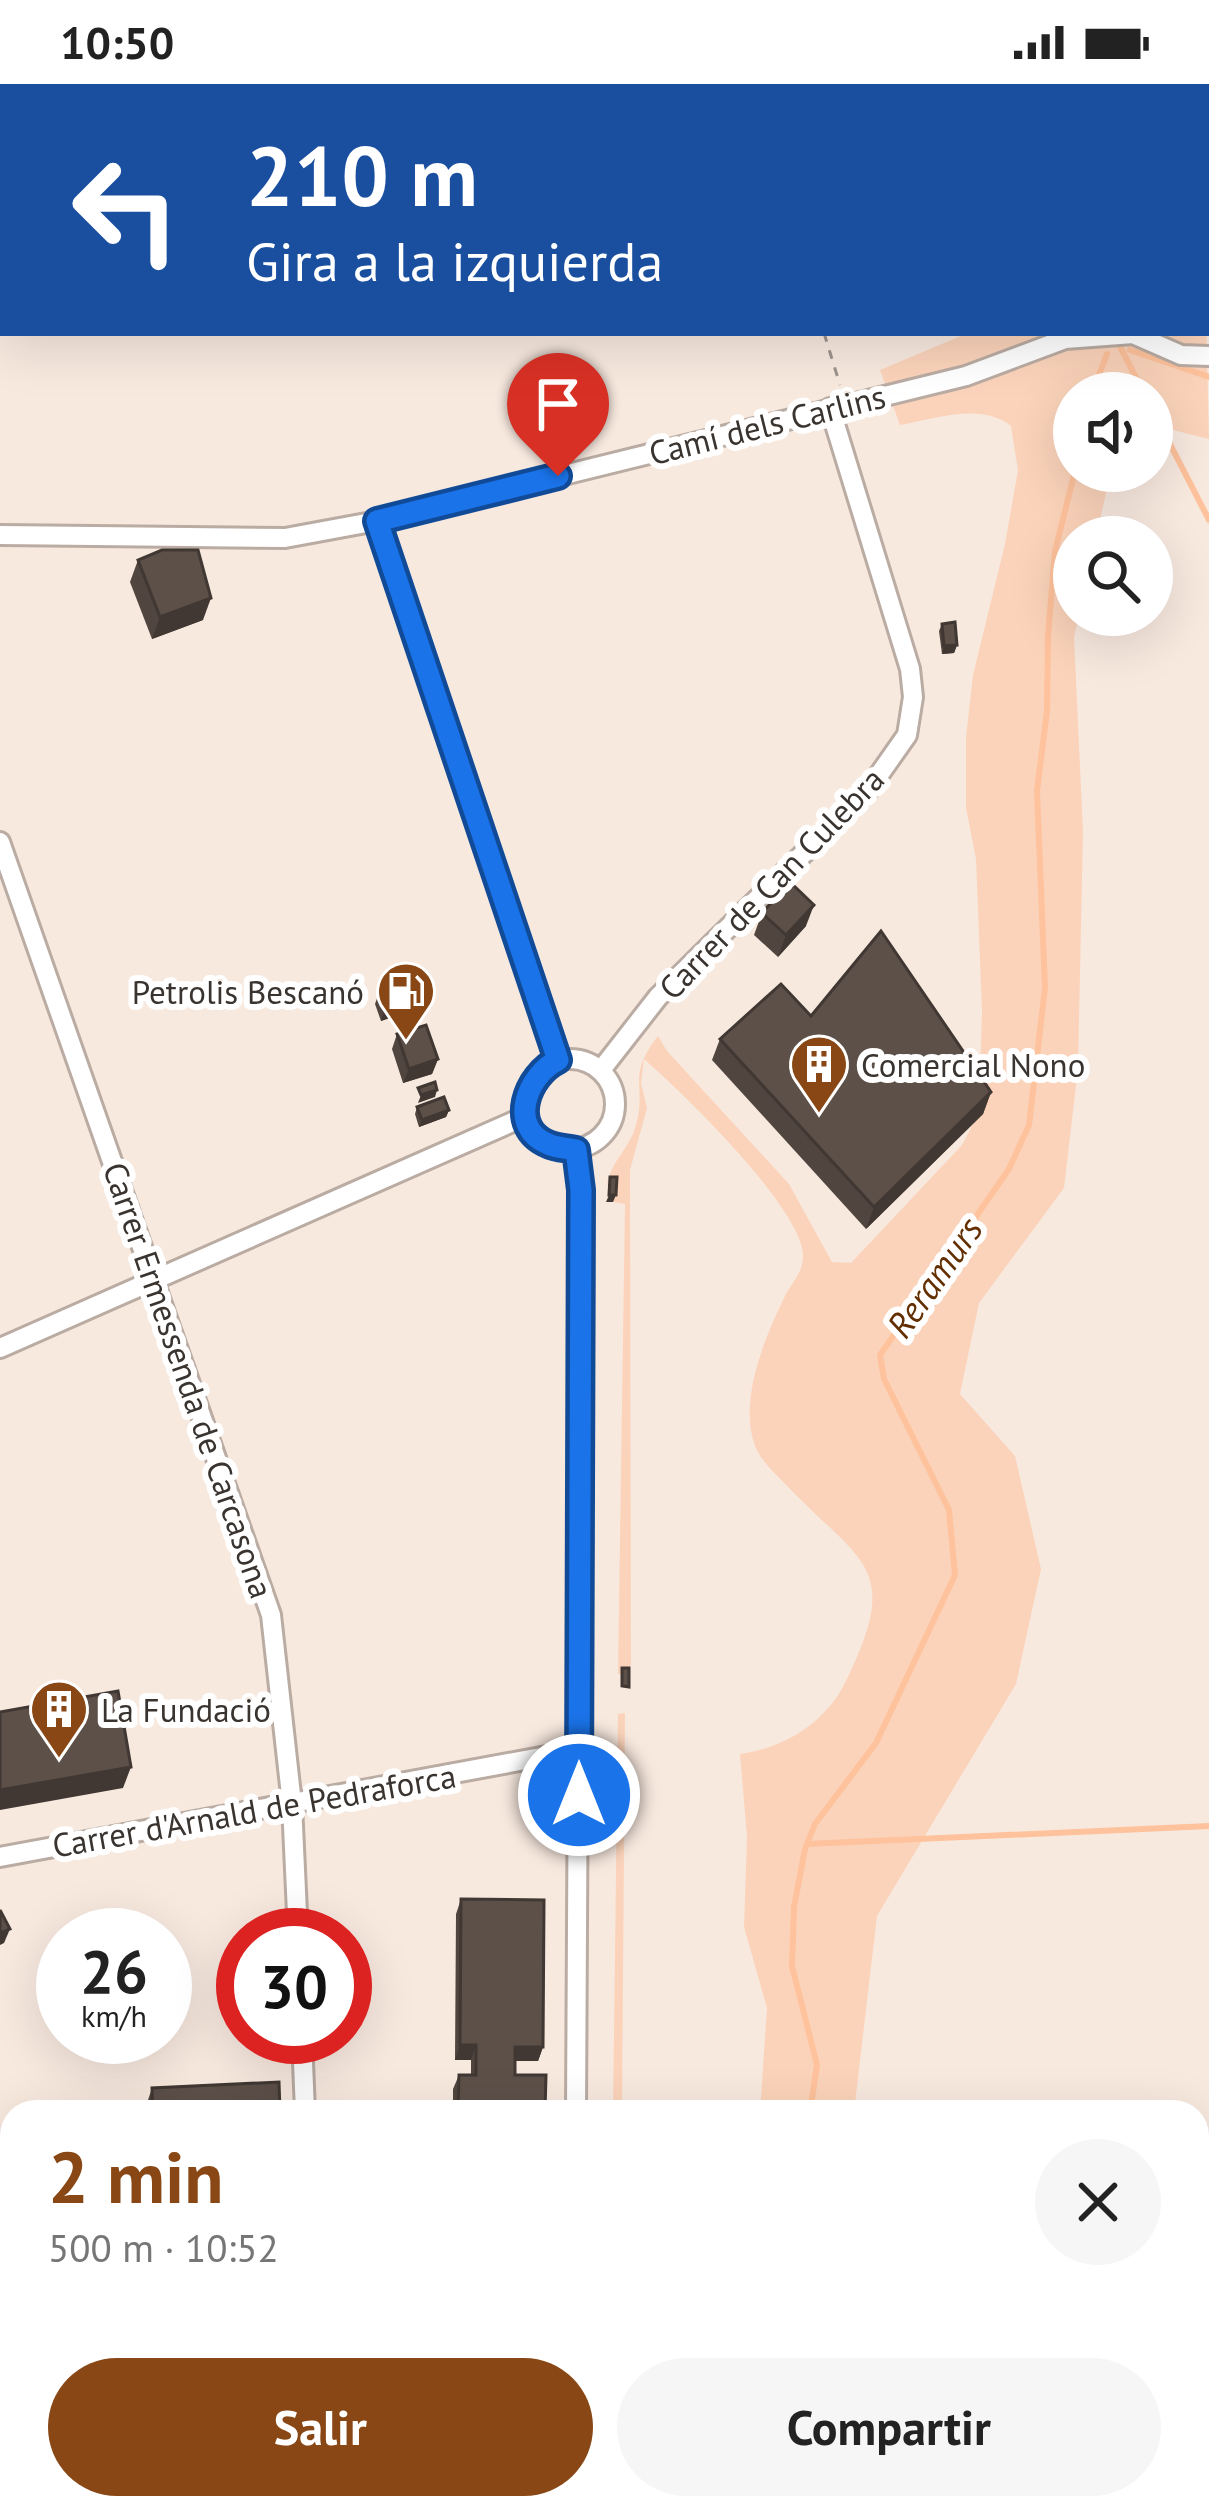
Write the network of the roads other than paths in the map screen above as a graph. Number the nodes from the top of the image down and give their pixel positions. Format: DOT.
graph roads {
  1 [pos="1089,336"];
  2 [pos="1136,336"];
  3 [pos="1209,356"];
  4 [pos="830,408"];
  5 [pos="377,521"];
  6 [pos="0,535"];
  7 [pos="0,842"];
  8 [pos="558,1060"];
  9 [pos="602,1070"];
  10 [pos="526,1116"];
  11 [pos="576,1150"];
  12 [pos="156,1282"];
  13 [pos="0,1348"];
  14 [pos="579,1750"];
  15 [pos="292,1804"];
  16 [pos="0,1857"];
  17 [pos="297,1908"];
  18 [pos="303,2064"];
  19 [pos="305,2100"];
  20 [pos="576,2100"];
  1 -- 4 [label="street, Camí dels Carlins"];
  2 -- 3 [label="street, Camí dels Carlins"];
  4 -- 5 [label="street, Camí dels Carlins"];
  4 -- 9 [label="street, Carrer de Can Culebra"];
  5 -- 6 [label="street, Camí dels Carlins"];
  5 -- 8 [label="street"];
  7 -- 12 [label="street, Carrer Ermessenda de Carcasona"];
  8 -- 9 [label="street"];
  8 -- 10 [label="street"];
  9 -- 11 [label="street"];
  10 -- 11 [label="street"];
  10 -- 12 [label="street"];
  11 -- 14 [label="street"];
  12 -- 13 [label="street"];
  12 -- 15 [label="street, Carrer Ermessenda de Carcasona"];
  14 -- 15 [label="street, Carrer d'Arnald de Pedraforca"];
  14 -- 20 [label="street"];
  15 -- 16 [label="street, Carrer d'Arnald de Pedraforca"];
  15 -- 17 [label="street, Carrer Ermessenda de Carcasona"];
  18 -- 19 [label="street"];
}
